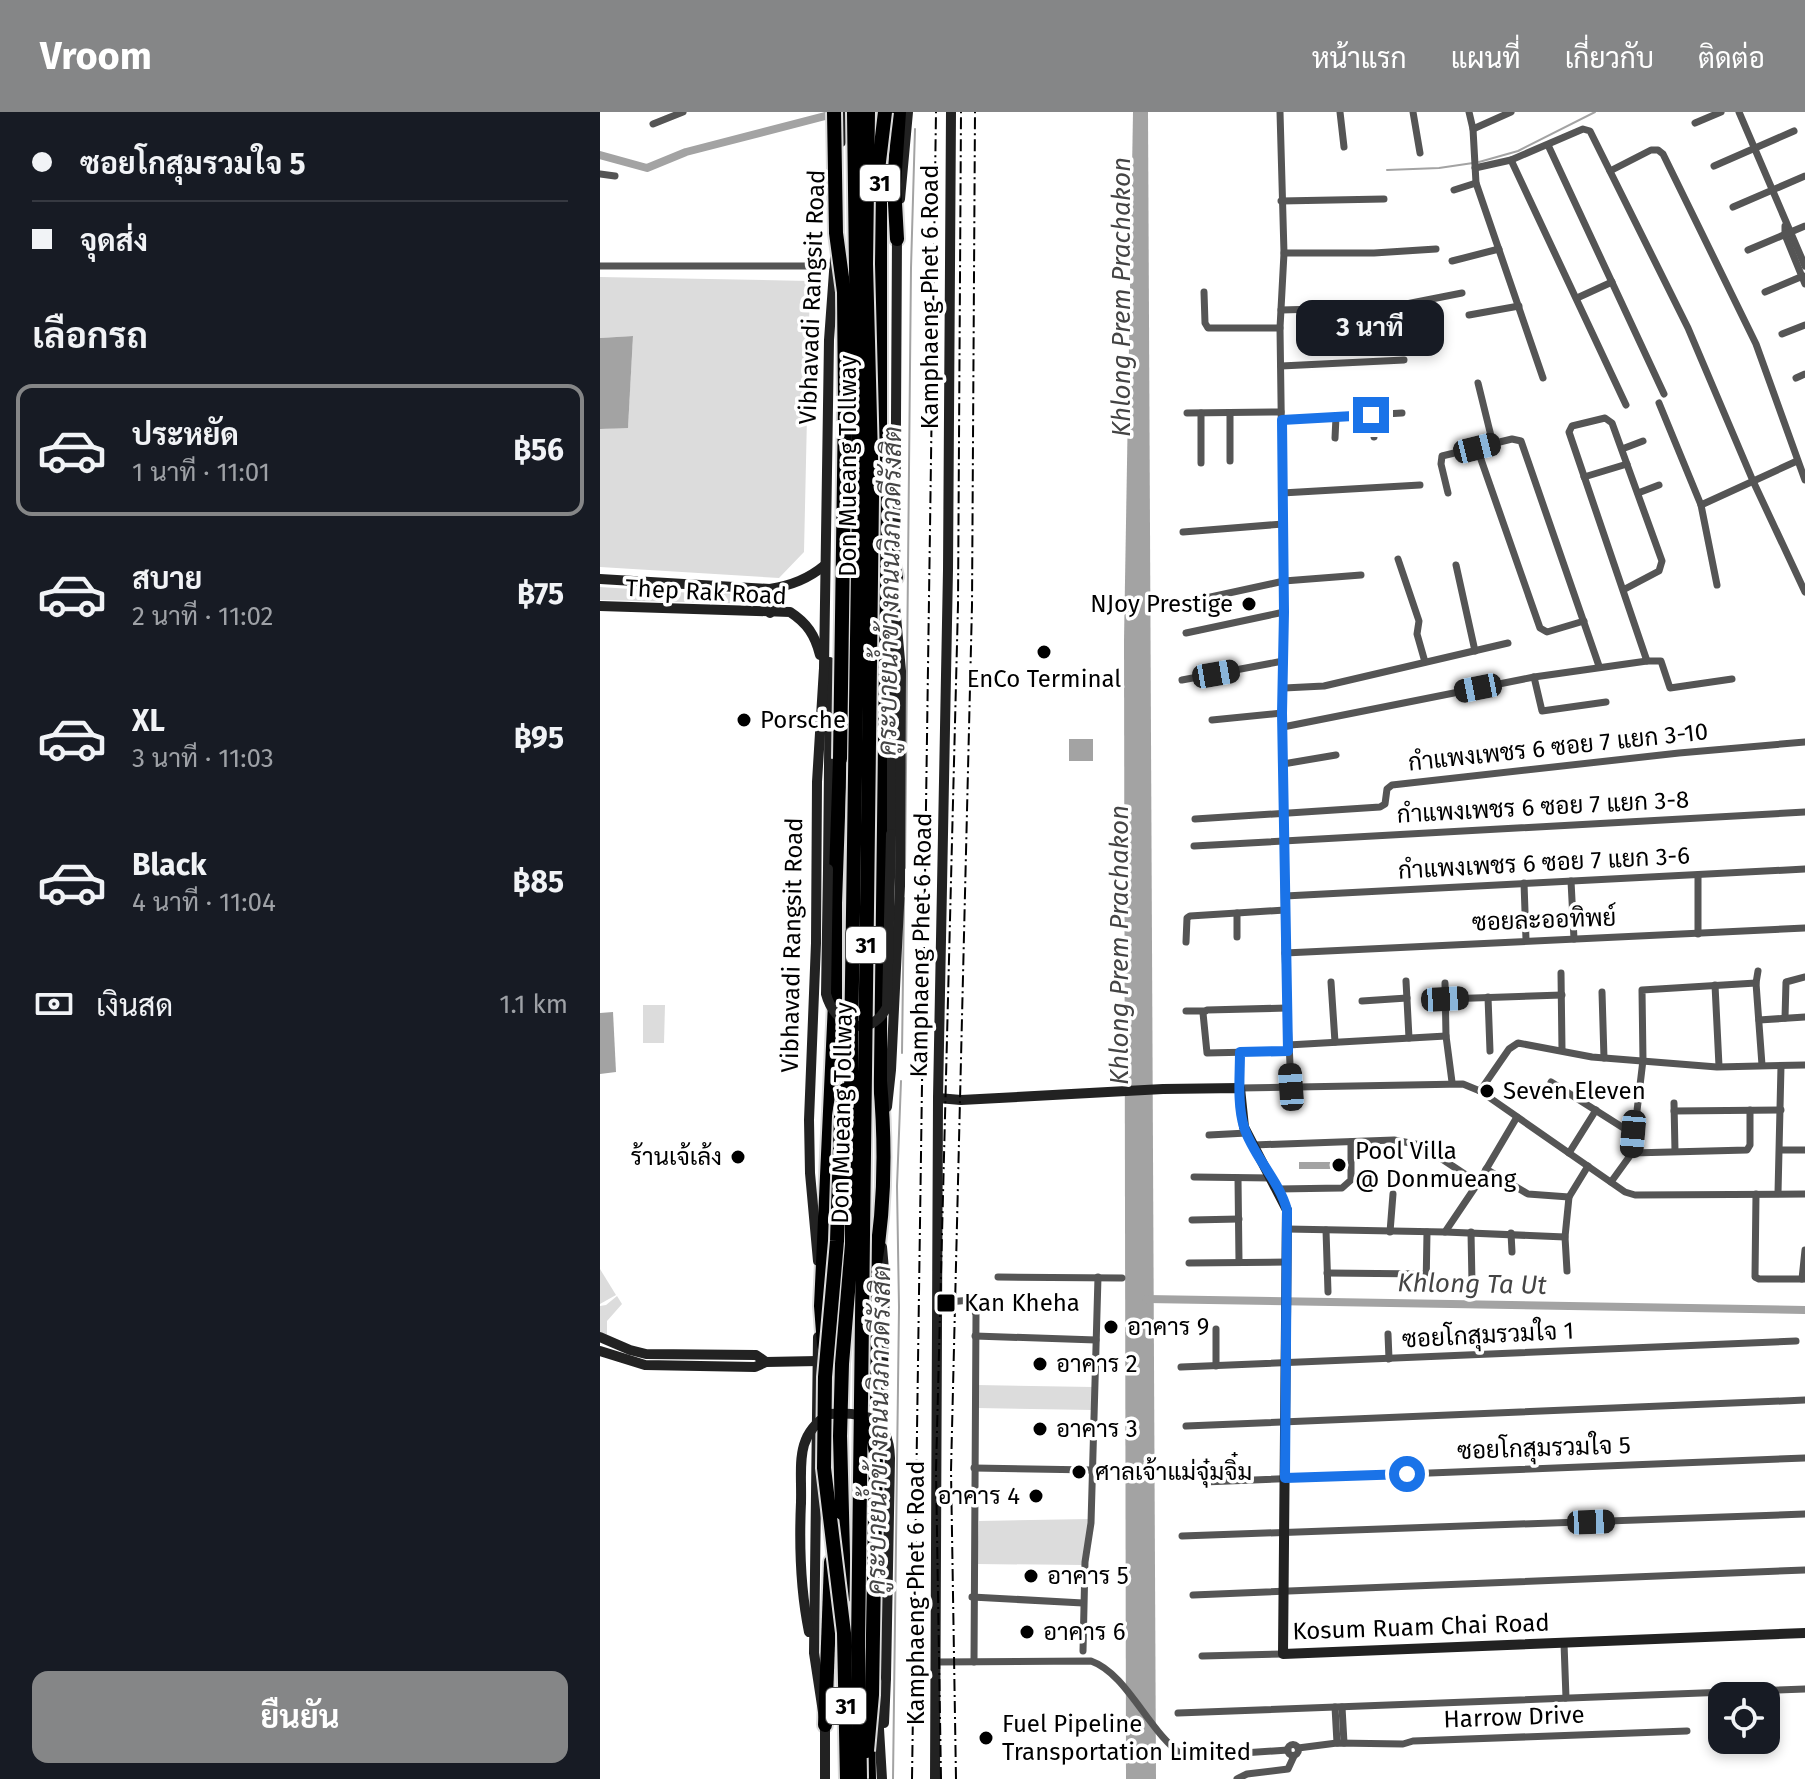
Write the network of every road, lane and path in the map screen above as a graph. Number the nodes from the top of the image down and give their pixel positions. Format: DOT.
graph roads {
  1 [pos="683,112"];
  2 [pos="868,112"];
  3 [pos="879,112"];
  4 [pos="885,112"];
  5 [pos="899,112"];
  6 [pos="908,112"];
  7 [pos="951,112"];
  8 [pos="1280,112"];
  9 [pos="1340,112"];
  10 [pos="1413,112"];
  11 [pos="1469,112"];
  12 [pos="1511,112"];
  13 [pos="1721,112"];
  14 [pos="1739,112"];
  15 [pos="848,113"];
  16 [pos="1695,123"];
  17 [pos="653,124"];
  18 [pos="1473,129"];
  19 [pos="1794,131"];
  20 [pos="1548,145"];
  21 [pos="1344,147"];
  22 [pos="1755,148"];
  23 [pos="1420,153"];
  24 [pos="1511,160"];
  25 [pos="1475,165"];
  26 [pos="1714,166"];
  27 [pos="1610,171"];
  28 [pos="600,174"];
  29 [pos="615,176"];
  30 [pos="1805,176"];
  31 [pos="1476,183"];
  32 [pos="1454,190"];
  33 [pos="1772,190"];
  34 [pos="1384,199"];
  35 [pos="1281,201"];
  36 [pos="1733,207"];
  37 [pos="1805,226"];
  38 [pos="1788,234"];
  39 [pos="897,239"];
  40 [pos="1436,249"];
  41 [pos="1499,249"];
  42 [pos="1748,250"];
  43 [pos="1284,253"];
  44 [pos="1452,261"];
  45 [pos="866,264"];
  46 [pos="600,266"];
  47 [pos="834,266"];
  48 [pos="1805,266"];
  49 [pos="1804,278"];
  50 [pos="1612,282"];
  51 [pos="1204,292"];
  52 [pos="1765,292"];
  53 [pos="1462,293"];
  54 [pos="1577,298"];
  55 [pos="1519,306"];
  56 [pos="1281,310"];
  57 [pos="1469,315"];
  58 [pos="1805,325"];
  59 [pos="1280,328"];
  60 [pos="1782,334"];
  61 [pos="1404,360"];
  62 [pos="1281,366"];
  63 [pos="1805,374"];
  64 [pos="1543,378"];
  65 [pos="1796,378"];
  66 [pos="1478,383"];
  67 [pos="1664,394"];
  68 [pos="1659,403"];
  69 [pos="1626,405"];
  70 [pos="1187,413"];
  71 [pos="1201,413"];
  72 [pos="1230,413"];
  73 [pos="1402,413"];
  74 [pos="1371,415"];
  75 [pos="1282,416"];
  76 [pos="1336,417"];
  77 [pos="1374,437"];
  78 [pos="1335,438"];
  79 [pos="1643,441"];
  80 [pos="1493,444"];
  81 [pos="1477,448"];
  82 [pos="1622,449"];
  83 [pos="1230,461"];
  84 [pos="1797,461"];
  85 [pos="1201,463"];
  86 [pos="1627,464"];
  87 [pos="1584,477"];
  88 [pos="1805,480"];
  89 [pos="1753,481"];
  90 [pos="1420,485"];
  91 [pos="1659,485"];
  92 [pos="1282,493"];
  93 [pos="1448,493"];
  94 [pos="1638,493"];
  95 [pos="1701,505"];
  96 [pos="880,512"];
  97 [pos="1283,524"];
  98 [pos="1183,532"];
  99 [pos="825,540"];
  100 [pos="1398,559"];
  101 [pos="825,565"];
  102 [pos="1456,565"];
  103 [pos="1361,575"];
  104 [pos="896,577"];
  105 [pos="600,579"];
  106 [pos="1284,581"];
  107 [pos="1717,585"];
  108 [pos="770,589"];
  109 [pos="1623,590"];
  110 [pos="1805,592"];
  111 [pos="1183,603"];
  112 [pos="600,606"];
  113 [pos="895,606"];
  114 [pos="1284,612"];
  115 [pos="770,613"];
  116 [pos="1584,621"];
  117 [pos="1186,633"];
  118 [pos="1508,643"];
  119 [pos="1475,651"];
  120 [pos="1283,661"];
  121 [pos="1647,661"];
  122 [pos="1425,662"];
  123 [pos="1599,666"];
  124 [pos="824,668"];
  125 [pos="1534,677"];
  126 [pos="1732,679"];
  127 [pos="1182,680"];
  128 [pos="1284,688"];
  129 [pos="1606,702"];
  130 [pos="1282,713"];
  131 [pos="1212,720"];
  132 [pos="1283,727"];
  133 [pos="1805,742"];
  134 [pos="1336,755"];
  135 [pos="1283,764"];
  136 [pos="1805,812"];
  137 [pos="1283,814"];
  138 [pos="1195,819"];
  139 [pos="837,829"];
  140 [pos="1284,842"];
  141 [pos="1194,846"];
  142 [pos="1805,869"];
  143 [pos="1698,875"];
  144 [pos="1571,881"];
  145 [pos="1524,883"];
  146 [pos="1285,896"];
  147 [pos="1285,910"];
  148 [pos="1237,913"];
  149 [pos="849,914"];
  150 [pos="1805,928"];
  151 [pos="1698,934"];
  152 [pos="1237,937"];
  153 [pos="1574,939"];
  154 [pos="1526,940"];
  155 [pos="1186,942"];
  156 [pos="1285,953"];
  157 [pos="1758,971"];
  158 [pos="1561,973"];
  159 [pos="1805,977"];
  160 [pos="1406,981"];
  161 [pos="1331,982"];
  162 [pos="1445,983"];
  163 [pos="1756,983"];
  164 [pos="1715,985"];
  165 [pos="1602,992"];
  166 [pos="1562,995"];
  167 [pos="1488,997"];
  168 [pos="1407,998"];
  169 [pos="1445,999"];
  170 [pos="1362,1001"];
  171 [pos="1287,1008"];
  172 [pos="1186,1011"];
  173 [pos="1205,1011"];
  174 [pos="1805,1017"];
  175 [pos="1785,1018"];
  176 [pos="1759,1020"];
  177 [pos="1446,1036"];
  178 [pos="1409,1038"];
  179 [pos="1335,1042"];
  180 [pos="1288,1048"];
  181 [pos="1562,1050"];
  182 [pos="1490,1051"];
  183 [pos="1240,1052"];
  184 [pos="1604,1058"];
  185 [pos="1643,1060"];
  186 [pos="1762,1065"];
  187 [pos="1805,1065"];
  188 [pos="1719,1066"];
  189 [pos="1781,1066"];
  190 [pos="1452,1082"];
  191 [pos="1551,1082"];
  192 [pos="1291,1087"];
  193 [pos="1240,1088"];
  194 [pos="1480,1091"];
  195 [pos="938,1098"];
  196 [pos="1596,1110"];
  197 [pos="1750,1110"];
  198 [pos="1781,1110"];
  199 [pos="1517,1117"];
  200 [pos="884,1128"];
  201 [pos="1247,1133"];
  202 [pos="1633,1134"];
  203 [pos="1209,1135"];
  204 [pos="1351,1142"];
  205 [pos="1254,1145"];
  206 [pos="1780,1150"];
  207 [pos="1805,1150"];
  208 [pos="1675,1151"];
  209 [pos="1569,1153"];
  210 [pos="1632,1153"];
  211 [pos="1588,1166"];
  212 [pos="1486,1169"];
  213 [pos="1194,1177"];
  214 [pos="1238,1178"];
  215 [pos="1272,1178"];
  216 [pos="1611,1182"];
  217 [pos="1478,1183"];
  218 [pos="1278,1189"];
  219 [pos="1778,1193"];
  220 [pos="1393,1194"];
  221 [pos="1756,1194"];
  222 [pos="1805,1194"];
  223 [pos="1569,1197"];
  224 [pos="1239,1219"];
  225 [pos="1192,1220"];
  226 [pos="1287,1229"];
  227 [pos="1326,1230"];
  228 [pos="1390,1232"];
  229 [pos="1427,1232"];
  230 [pos="1445,1232"];
  231 [pos="1471,1232"];
  232 [pos="1511,1233"];
  233 [pos="881,1237"];
  234 [pos="1565,1237"];
  235 [pos="1805,1250"];
  236 [pos="1512,1252"];
  237 [pos="1239,1262"];
  238 [pos="1287,1262"];
  239 [pos="1189,1263"];
  240 [pos="1567,1271"];
  241 [pos="1327,1273"];
  242 [pos="1427,1274"];
  243 [pos="998,1277"];
  244 [pos="1098,1277"];
  245 [pos="1122,1278"];
  246 [pos="1804,1279"];
  247 [pos="1472,1283"];
  248 [pos="1426,1290"];
  249 [pos="1328,1292"];
  250 [pos="937,1303"];
  251 [pos="1216,1329"];
  252 [pos="1388,1334"];
  253 [pos="975,1336"];
  254 [pos="601,1338"];
  255 [pos="1096,1340"];
  256 [pos="1796,1341"];
  257 [pos="600,1351"];
  258 [pos="1389,1359"];
  259 [pos="818,1361"];
  260 [pos="766,1362"];
  261 [pos="1286,1364"];
  262 [pos="1216,1366"];
  263 [pos="1181,1367"];
  264 [pos="1192,1367"];
  265 [pos="1191,1379"];
  266 [pos="1805,1400"];
  267 [pos="855,1414"];
  268 [pos="1285,1423"];
  269 [pos="1186,1426"];
  270 [pos="1805,1458"];
  271 [pos="974,1468"];
  272 [pos="1092,1470"];
  273 [pos="1285,1478"];
  274 [pos="1204,1482"];
  275 [pos="1805,1514"];
  276 [pos="1284,1535"];
  277 [pos="1182,1536"];
  278 [pos="1805,1570"];
  279 [pos="1284,1591"];
  280 [pos="1193,1595"];
  281 [pos="972,1597"];
  282 [pos="1083,1603"];
  283 [pos="1805,1633"];
  284 [pos="1564,1643"];
  285 [pos="1083,1651"];
  286 [pos="814,1653"];
  287 [pos="1283,1654"];
  288 [pos="1202,1656"];
  289 [pos="936,1662"];
  290 [pos="974,1662"];
  291 [pos="1805,1689"];
  292 [pos="1566,1698"];
  293 [pos="1338,1707"];
  294 [pos="1178,1713"];
  295 [pos="825,1725"];
  296 [pos="1687,1731"];
  297 [pos="1340,1743"];
  298 [pos="882,1748"];
  299 [pos="1293,1751"];
  300 [pos="825,1779"];
  301 [pos="845,1779"];
  302 [pos="864,1779"];
  303 [pos="882,1779"];
  304 [pos="935,1779"];
  305 [pos="1237,1779"];
  1 -- 17 [label="street"];
  2 -- 45 [label="highway, Don Mueang Tollway / 31, bridge"];
  3 -- 96 [label="highway, 31"];
  4 -- 45 [label="highway, bridge"];
  5 -- 39 [label="highway"];
  6 -- 39 [label="main road, 31"];
  7 -- 195 [label="main road, Kamphaeng Phet 6 Road"];
  8 -- 35 [label="street"];
  9 -- 21 [label="street"];
  10 -- 23 [label="street"];
  11 -- 18 [label="street"];
  12 -- 18 [label="street"];
  13 -- 16 [label="street"];
  14 -- 22 [label="street"];
  15 -- 47 [label="main road, Vibhavadi Rangsit Road / 31"];
  15 -- 139 [label="highway, bridge"];
  15 -- 149 [label="highway, Vibhavadi Rangsit Road / 31"];
  15 -- 301 [label="highway, Don Mueang Tollway / 31, bridge"];
  18 -- 25 [label="street"];
  19 -- 22 [label="street"];
  20 -- 24 [label="street"];
  20 -- 27 [label="street"];
  20 -- 50 [label="street"];
  22 -- 26 [label="street"];
  22 -- 33 [label="street"];
  24 -- 25 [label="street"];
  24 -- 54 [label="street"];
  25 -- 31 [label="street"];
  27 -- 84 [label="street"];
  27 -- 89 [label="street"];
  28 -- 29 [label="street"];
  30 -- 33 [label="street"];
  31 -- 32 [label="street"];
  31 -- 41 [label="street"];
  33 -- 36 [label="street"];
  33 -- 38 [label="street"];
  34 -- 35 [label="street"];
  35 -- 43 [label="street"];
  37 -- 38 [label="street"];
  38 -- 42 [label="street"];
  38 -- 48 [label="street"];
  38 -- 49 [label="street"];
  39 -- 104 [label="main road, 31"];
  40 -- 43 [label="street"];
  41 -- 44 [label="street"];
  41 -- 55 [label="street"];
  43 -- 56 [label="street"];
  45 -- 302 [label="highway, Don Mueang Tollway / 31, bridge"];
  46 -- 47 [label="street"];
  47 -- 99 [label="main road, Vibhavadi Rangsit Road / 31"];
  49 -- 52 [label="street"];
  50 -- 54 [label="street"];
  50 -- 67 [label="street"];
  51 -- 59 [label="street"];
  53 -- 56 [label="street"];
  54 -- 69 [label="street"];
  55 -- 57 [label="street"];
  55 -- 64 [label="street"];
  56 -- 59 [label="street"];
  58 -- 60 [label="street"];
  59 -- 62 [label="street"];
  61 -- 62 [label="street"];
  62 -- 75 [label="street"];
  63 -- 65 [label="street"];
  66 -- 80 [label="street"];
  68 -- 95 [label="street"];
  70 -- 71 [label="street"];
  71 -- 72 [label="street"];
  71 -- 85 [label="street"];
  72 -- 75 [label="street"];
  72 -- 83 [label="street"];
  73 -- 74 [label="street"];
  74 -- 76 [label="street"];
  74 -- 77 [label="street"];
  75 -- 76 [label="street"];
  75 -- 92 [label="street"];
  76 -- 78 [label="street"];
  79 -- 82 [label="street"];
  80 -- 81 [label="street"];
  80 -- 116 [label="street"];
  81 -- 93 [label="street"];
  81 -- 116 [label="street"];
  82 -- 86 [label="street"];
  82 -- 87 [label="street"];
  84 -- 88 [label="street"];
  84 -- 89 [label="street"];
  86 -- 87 [label="street"];
  86 -- 94 [label="street"];
  87 -- 109 [label="street"];
  89 -- 95 [label="street"];
  89 -- 110 [label="street"];
  90 -- 92 [label="street"];
  91 -- 94 [label="street"];
  92 -- 97 [label="street"];
  94 -- 109 [label="street"];
  95 -- 107 [label="street"];
  96 -- 104 [label="highway"];
  96 -- 200 [label="highway, 31"];
  97 -- 98 [label="street"];
  97 -- 106 [label="street"];
  99 -- 101 [label="main road, Vibhavadi Rangsit Road / 31"];
  99 -- 113 [label="main road, bridge"];
  100 -- 122 [label="street"];
  101 -- 108 [label="main road, Thep Rak Road"];
  101 -- 124 [label="main road, Vibhavadi Rangsit Road / 31"];
  102 -- 119 [label="street"];
  103 -- 106 [label="street"];
  104 -- 113 [label="main road, 31"];
  105 -- 108 [label="main road, Thep Rak Road"];
  106 -- 111 [label="street"];
  106 -- 114 [label="street"];
  108 -- 115 [label="main road"];
  109 -- 121 [label="street"];
  112 -- 115 [label="main road, Thep Rak Road"];
  113 -- 200 [label="main road, 31"];
  114 -- 117 [label="street"];
  114 -- 120 [label="street"];
  115 -- 124 [label="main road, Thep Rak Road"];
  116 -- 123 [label="street"];
  118 -- 119 [label="street"];
  119 -- 122 [label="street"];
  120 -- 127 [label="street"];
  120 -- 128 [label="street"];
  121 -- 123 [label="street"];
  121 -- 126 [label="street"];
  122 -- 128 [label="street"];
  123 -- 125 [label="street"];
  124 -- 259 [label="main road, Vibhavadi Rangsit Road / 31"];
  125 -- 129 [label="street"];
  125 -- 132 [label="street"];
  128 -- 130 [label="street"];
  130 -- 131 [label="street"];
  130 -- 132 [label="street"];
  132 -- 135 [label="street"];
  133 -- 137 [label="street, กำแพงเพชร 6 ซอย 7 แยก 3-10"];
  134 -- 135 [label="street"];
  135 -- 137 [label="street"];
  136 -- 140 [label="street, กำแพงเพชร 6 ซอย 7 แยก 3-8"];
  137 -- 138 [label="street"];
  137 -- 140 [label="street"];
  139 -- 149 [label="highway"];
  139 -- 295 [label="highway"];
  140 -- 141 [label="street, กำแพงเพชร 6 ซอย 7 แยก 3-8"];
  140 -- 146 [label="street"];
  142 -- 143 [label="street, กำแพงเพชร 6 ซอย 7 แยก 3-6"];
  143 -- 144 [label="street, กำแพงเพชร 6 ซอย 7 แยก 3-6"];
  143 -- 151 [label="street"];
  144 -- 145 [label="street, กำแพงเพชร 6 ซอย 7 แยก 3-6"];
  144 -- 153 [label="street"];
  145 -- 146 [label="street, กำแพงเพชร 6 ซอย 7 แยก 3-6"];
  145 -- 154 [label="street"];
  146 -- 147 [label="street"];
  147 -- 148 [label="street"];
  147 -- 156 [label="street"];
  148 -- 152 [label="street"];
  148 -- 155 [label="street"];
  149 -- 301 [label="highway, Vibhavadi Rangsit Road / 31"];
  150 -- 151 [label="street, ซอยละออทิพย์"];
  151 -- 153 [label="street, ซอยละออทิพย์"];
  153 -- 154 [label="street, ซอยละออทิพย์"];
  154 -- 156 [label="street, ซอยละออทิพย์"];
  156 -- 171 [label="street"];
  157 -- 163 [label="street"];
  158 -- 166 [label="street"];
  159 -- 175 [label="street"];
  160 -- 168 [label="street"];
  161 -- 179 [label="street"];
  162 -- 169 [label="street"];
  163 -- 164 [label="street"];
  163 -- 176 [label="street"];
  164 -- 185 [label="street"];
  164 -- 188 [label="street"];
  165 -- 184 [label="street"];
  166 -- 167 [label="street"];
  166 -- 181 [label="street"];
  167 -- 169 [label="street"];
  167 -- 182 [label="street"];
  168 -- 170 [label="street"];
  168 -- 178 [label="street"];
  169 -- 177 [label="street"];
  171 -- 173 [label="street"];
  171 -- 180 [label="street"];
  172 -- 173 [label="street"];
  173 -- 183 [label="street"];
  174 -- 175 [label="street"];
  175 -- 176 [label="street"];
  176 -- 186 [label="street"];
  177 -- 178 [label="street"];
  177 -- 190 [label="street"];
  178 -- 179 [label="street"];
  179 -- 180 [label="street"];
  180 -- 183 [label="street"];
  180 -- 192 [label="street"];
  181 -- 184 [label="street"];
  181 -- 194 [label="street"];
  183 -- 193 [label="street"];
  184 -- 185 [label="street"];
  185 -- 188 [label="street"];
  185 -- 202 [label="street"];
  186 -- 188 [label="street"];
  186 -- 189 [label="street"];
  187 -- 189 [label="street"];
  189 -- 198 [label="street"];
  190 -- 192 [label="street"];
  190 -- 194 [label="street"];
  191 -- 196 [label="street"];
  192 -- 193 [label="street"];
  193 -- 195 [label="main road"];
  193 -- 201 [label="main road"];
  194 -- 199 [label="street"];
  195 -- 250 [label="main road, Kamphaeng Phet 6 Road"];
  196 -- 202 [label="street"];
  196 -- 209 [label="street"];
  197 -- 198 [label="street"];
  197 -- 208 [label="street"];
  197 -- 208 [label="street"];
  198 -- 206 [label="street"];
  199 -- 209 [label="street"];
  199 -- 212 [label="street"];
  200 -- 233 [label="highway, 31"];
  201 -- 203 [label="street"];
  201 -- 205 [label="main road, Kosum Ruam Chai Road"];
  202 -- 210 [label="street"];
  204 -- 205 [label="street"];
  204 -- 217 [label="street"];
  204 -- 218 [label="street"];
  205 -- 215 [label="main road, Kosum Ruam Chai Road"];
  206 -- 207 [label="street"];
  206 -- 219 [label="street"];
  208 -- 210 [label="street"];
  209 -- 211 [label="street"];
  210 -- 216 [label="street"];
  211 -- 216 [label="street"];
  211 -- 223 [label="street"];
  212 -- 217 [label="street"];
  212 -- 223 [label="street"];
  213 -- 214 [label="street"];
  214 -- 215 [label="street"];
  214 -- 224 [label="street"];
  215 -- 218 [label="main road, Kosum Ruam Chai Road"];
  216 -- 221 [label="street"];
  217 -- 230 [label="street"];
  218 -- 226 [label="main road, Kosum Ruam Chai Road"];
  219 -- 221 [label="street"];
  219 -- 222 [label="street"];
  220 -- 228 [label="street"];
  221 -- 246 [label="street"];
  223 -- 234 [label="street"];
  224 -- 225 [label="street"];
  224 -- 237 [label="street"];
  226 -- 227 [label="street"];
  226 -- 238 [label="main road, Kosum Ruam Chai Road"];
  227 -- 228 [label="street"];
  227 -- 241 [label="street"];
  228 -- 229 [label="street"];
  229 -- 230 [label="street"];
  229 -- 242 [label="street"];
  230 -- 231 [label="street"];
  231 -- 232 [label="street"];
  231 -- 247 [label="street"];
  232 -- 234 [label="street"];
  232 -- 236 [label="street"];
  233 -- 298 [label="main road, 31"];
  233 -- 302 [label="highway, 31"];
  234 -- 240 [label="street"];
  235 -- 246 [label="street"];
  237 -- 238 [label="street"];
  237 -- 239 [label="street"];
  238 -- 261 [label="main road, Kosum Ruam Chai Road"];
  241 -- 242 [label="street"];
  241 -- 249 [label="street"];
  242 -- 248 [label="street"];
  243 -- 244 [label="street"];
  244 -- 245 [label="street"];
  244 -- 255 [label="street"];
  250 -- 253 [label="street"];
  250 -- 289 [label="main road, Kamphaeng Phet 6 Road"];
  251 -- 262 [label="street"];
  252 -- 258 [label="street"];
  253 -- 255 [label="street"];
  253 -- 271 [label="street"];
  254 -- 260 [label="main road"];
  255 -- 272 [label="street"];
  256 -- 258 [label="street, ซอยโกสุมรวมใจ 1"];
  257 -- 260 [label="main road"];
  258 -- 261 [label="street, ซอยโกสุมรวมใจ 1"];
  259 -- 260 [label="main road"];
  259 -- 286 [label="main road, Vibhavadi Rangsit Road / 31"];
  261 -- 262 [label="street, ซอยโกสุมรวมใจ 1"];
  261 -- 268 [label="main road, Kosum Ruam Chai Road"];
  262 -- 264 [label="street, ซอยโกสุมรวมใจ 1"];
  263 -- 264 [label="street, ซอยโกสุมรวมใจ 1"];
  264 -- 265 [label="street"];
  266 -- 268 [label="street"];
  267 -- 286 [label="main road, bridge"];
  267 -- 298 [label="main road, bridge"];
  267 -- 302 [label="highway, bridge"];
  268 -- 269 [label="street"];
  268 -- 273 [label="main road, Kosum Ruam Chai Road"];
  270 -- 273 [label="street, ซอยโกสุมรวมใจ 5"];
  271 -- 272 [label="street"];
  271 -- 281 [label="street"];
  272 -- 282 [label="street"];
  273 -- 274 [label="street, ซอยโกสุมรวมใจ 5"];
  273 -- 276 [label="main road, Kosum Ruam Chai Road"];
  275 -- 276 [label="street"];
  276 -- 277 [label="street"];
  276 -- 279 [label="main road, Kosum Ruam Chai Road"];
  278 -- 279 [label="street"];
  279 -- 280 [label="street"];
  279 -- 287 [label="main road, Kosum Ruam Chai Road"];
  281 -- 282 [label="street"];
  281 -- 290 [label="street"];
  282 -- 285 [label="street"];
  283 -- 284 [label="main road, Kosum Ruam Chai Road"];
  284 -- 287 [label="main road, Kosum Ruam Chai Road"];
  284 -- 292 [label="street"];
  286 -- 295 [label="main road, Vibhavadi Rangsit Road / 31"];
  287 -- 288 [label="street"];
  289 -- 290 [label="street, Harrow Drive"];
  289 -- 304 [label="main road, Kamphaeng Phet 6 Road"];
  290 -- 299 [label="street, Harrow Drive"];
  291 -- 292 [label="street"];
  292 -- 293 [label="street"];
  293 -- 294 [label="street"];
  293 -- 297 [label="street"];
  295 -- 300 [label="main road, Vibhavadi Rangsit Road / 31"];
  296 -- 297 [label="street, Harrow Drive"];
  297 -- 299 [label="street, Harrow Drive"];
  298 -- 303 [label="main road, 31"];
  299 -- 305 [label="street"];
}
